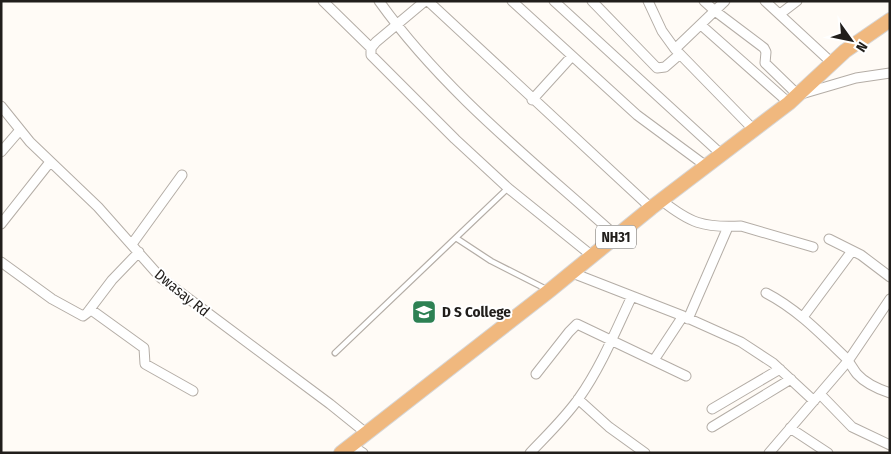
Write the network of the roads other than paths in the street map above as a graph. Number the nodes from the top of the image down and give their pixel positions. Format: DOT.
graph roads {
  1 [pos="323,1"];
  2 [pos="379,1"];
  3 [pos="426,1"];
  4 [pos="512,1"];
  5 [pos="554,1"];
  6 [pos="592,1"];
  7 [pos="648,1"];
  8 [pos="704,1"];
  9 [pos="725,1"];
  10 [pos="765,1"];
  11 [pos="797,1"];
  12 [pos="715,11"];
  13 [pos="780,14"];
  14 [pos="890,20"];
  15 [pos="701,25"];
  16 [pos="397,26"];
  17 [pos="371,48"];
  18 [pos="677,52"];
  19 [pos="572,56"];
  20 [pos="831,62"];
  21 [pos="890,73"];
  22 [pos="793,99"];
  23 [pos="532,100"];
  24 [pos="1,106"];
  25 [pos="753,129"];
  26 [pos="20,130"];
  27 [pos="1,152"];
  28 [pos="721,154"];
  29 [pos="50,162"];
  30 [pos="706,166"];
  31 [pos="182,175"];
  32 [pos="508,188"];
  33 [pos="656,204"];
  34 [pos="1,224"];
  35 [pos="728,227"];
  36 [pos="616,236"];
  37 [pos="456,238"];
  38 [pos="830,240"];
  39 [pos="132,244"];
  40 [pos="814,247"];
  41 [pos="852,251"];
  42 [pos="139,252"];
  43 [pos="592,256"];
  44 [pos="1,262"];
  45 [pos="570,272"];
  46 [pos="890,277"];
  47 [pos="549,291"];
  48 [pos="766,293"];
  49 [pos="632,296"];
  50 [pos="889,301"];
  51 [pos="90,309"];
  52 [pos="685,317"];
  53 [pos="803,317"];
  54 [pos="612,340"];
  55 [pos="335,353"];
  56 [pos="654,360"];
  57 [pos="848,361"];
  58 [pos="780,369"];
  59 [pos="536,374"];
  60 [pos="686,376"];
  61 [pos="790,379"];
  62 [pos="193,391"];
  63 [pos="890,393"];
  64 [pos="817,397"];
  65 [pos="578,400"];
  66 [pos="712,409"];
  67 [pos="712,427"];
  68 [pos="790,428"];
  69 [pos="366,433"];
  70 [pos="890,446"];
  71 [pos="346,449"];
  72 [pos="363,453"];
  73 [pos="531,453"];
  74 [pos="645,453"];
  75 [pos="769,453"];
  76 [pos="828,453"];
  1 -- 17 [label="street"];
  2 -- 16 [label="street"];
  3 -- 16 [label="street"];
  3 -- 23 [label="street"];
  4 -- 19 [label="street"];
  5 -- 28 [label="street"];
  6 -- 18 [label="street"];
  7 -- 18 [label="street"];
  8 -- 12 [label="street"];
  9 -- 12 [label="street"];
  10 -- 13 [label="street"];
  11 -- 13 [label="street"];
  12 -- 15 [label="street"];
  12 -- 22 [label="street"];
  13 -- 20 [label="street"];
  14 -- 20 [label="highway, NH31"];
  15 -- 18 [label="street"];
  15 -- 22 [label="street"];
  16 -- 17 [label="street"];
  16 -- 36 [label="street"];
  17 -- 32 [label="street"];
  18 -- 25 [label="street"];
  19 -- 23 [label="street"];
  19 -- 30 [label="street"];
  20 -- 22 [label="highway, NH31"];
  21 -- 22 [label="street"];
  22 -- 25 [label="highway, NH31"];
  23 -- 33 [label="street"];
  24 -- 26 [label="street, Dwasay Rd"];
  25 -- 28 [label="highway, NH31"];
  26 -- 27 [label="street"];
  26 -- 29 [label="street, Dwasay Rd"];
  28 -- 30 [label="highway, NH31"];
  29 -- 34 [label="street"];
  29 -- 39 [label="street, Dwasay Rd"];
  30 -- 33 [label="highway, NH31"];
  31 -- 39 [label="street"];
  32 -- 37 [label="lane"];
  32 -- 43 [label="street"];
  33 -- 35 [label="street"];
  33 -- 36 [label="highway, NH31"];
  35 -- 40 [label="street"];
  35 -- 52 [label="street"];
  36 -- 43 [label="highway, NH31"];
  37 -- 47 [label="lane"];
  37 -- 55 [label="lane"];
  38 -- 41 [label="street"];
  39 -- 42 [label="street, Dwasay Rd"];
  41 -- 46 [label="street"];
  41 -- 53 [label="street"];
  42 -- 51 [label="street"];
  42 -- 69 [label="street, Dwasay Rd"];
  43 -- 45 [label="highway, NH31"];
  44 -- 51 [label="street"];
  45 -- 47 [label="highway, NH31"];
  45 -- 49 [label="street"];
  47 -- 69 [label="highway, NH31"];
  48 -- 53 [label="street"];
  49 -- 52 [label="street"];
  49 -- 54 [label="street"];
  50 -- 57 [label="street"];
  51 -- 62 [label="street"];
  52 -- 56 [label="street"];
  52 -- 58 [label="street"];
  53 -- 57 [label="street"];
  54 -- 56 [label="street"];
  54 -- 59 [label="street"];
  54 -- 65 [label="street"];
  56 -- 60 [label="street"];
  57 -- 63 [label="street"];
  57 -- 64 [label="street"];
  58 -- 61 [label="street"];
  58 -- 66 [label="street"];
  61 -- 64 [label="street"];
  61 -- 67 [label="street"];
  64 -- 68 [label="street"];
  64 -- 70 [label="street"];
  65 -- 73 [label="street"];
  65 -- 74 [label="street"];
  68 -- 75 [label="street"];
  68 -- 76 [label="street"];
  69 -- 71 [label="highway, NH31"];
  71 -- 72 [label="street"];
}
